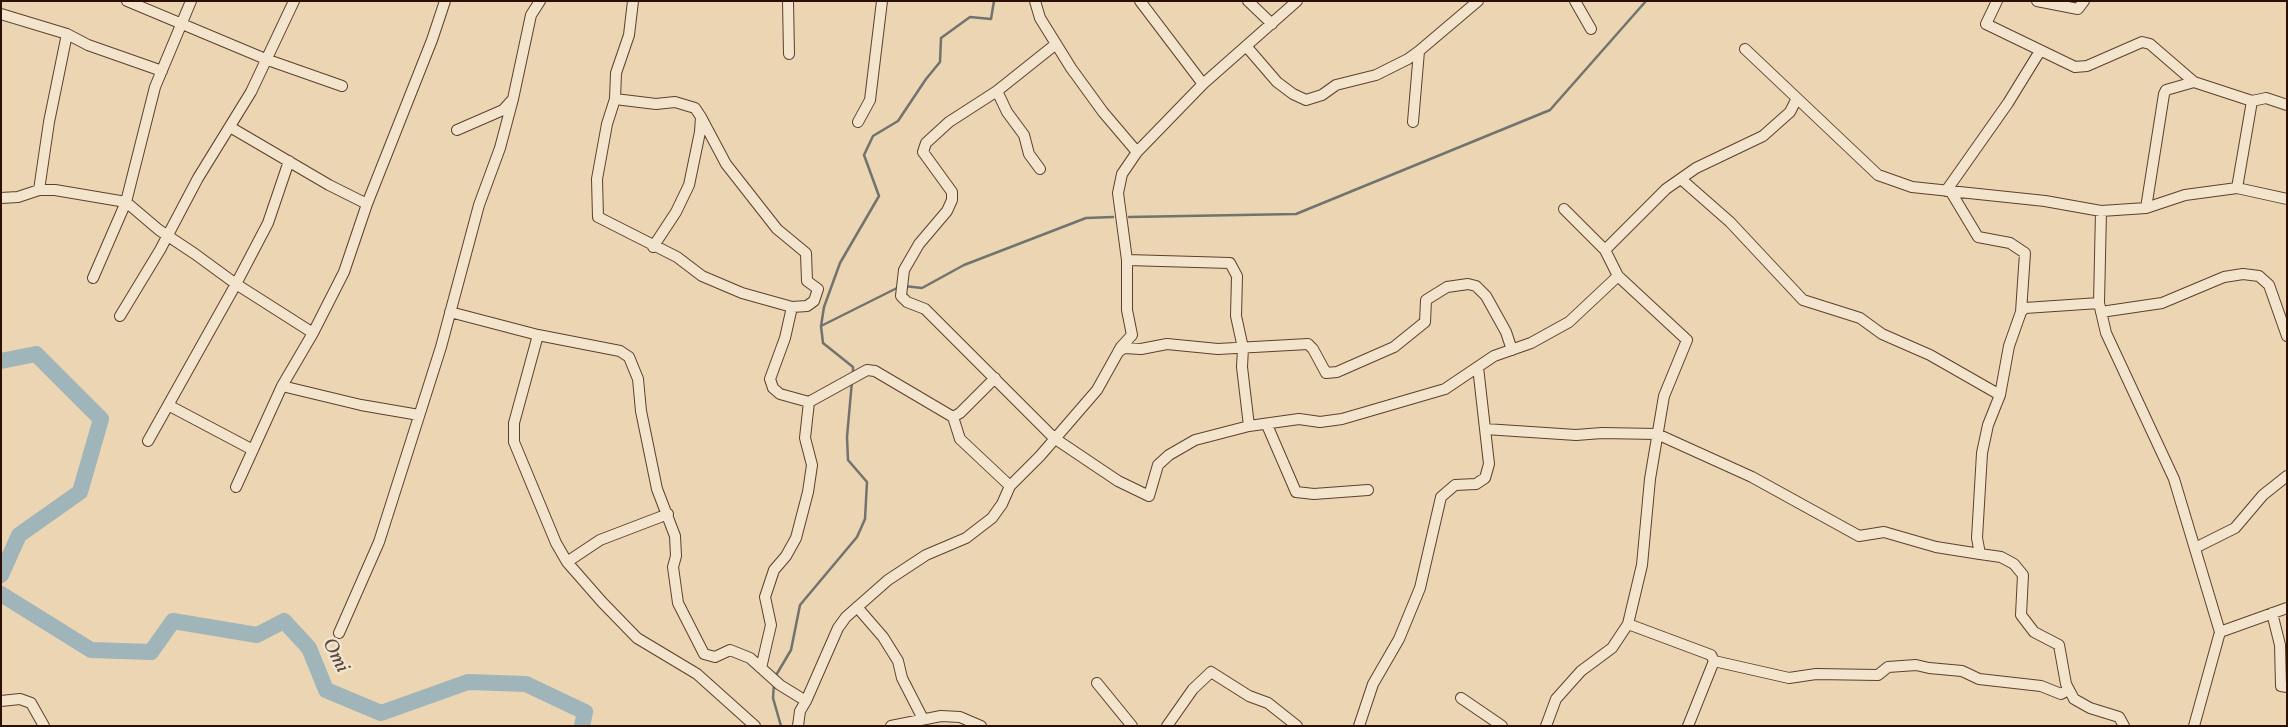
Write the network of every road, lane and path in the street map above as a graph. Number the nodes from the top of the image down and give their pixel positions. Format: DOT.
graph roads {
  1 [pos="127,1"];
  2 [pos="191,1"];
  3 [pos="294,1"];
  4 [pos="444,1"];
  5 [pos="540,1"];
  6 [pos="632,1"];
  7 [pos="788,1"];
  8 [pos="882,1"];
  9 [pos="1035,1"];
  10 [pos="1140,1"];
  11 [pos="1248,1"];
  12 [pos="1297,1"];
  13 [pos="1478,1"];
  14 [pos="1575,1"];
  15 [pos="1997,1"];
  16 [pos="2037,1"];
  17 [pos="2084,1"];
  18 [pos="1,14"];
  19 [pos="1272,24"];
  20 [pos="180,25"];
  21 [pos="1591,29"];
  22 [pos="67,34"];
  23 [pos="1056,44"];
  24 [pos="1246,46"];
  25 [pos="1745,49"];
  26 [pos="1419,51"];
  27 [pos="2040,51"];
  28 [pos="789,54"];
  29 [pos="268,60"];
  30 [pos="162,71"];
  31 [pos="2194,82"];
  32 [pos="1203,84"];
  33 [pos="342,86"];
  34 [pos="997,91"];
  35 [pos="1796,98"];
  36 [pos="513,99"];
  37 [pos="615,99"];
  38 [pos="2252,101"];
  39 [pos="2287,105"];
  40 [pos="701,117"];
  41 [pos="858,122"];
  42 [pos="1412,122"];
  43 [pos="230,127"];
  44 [pos="457,130"];
  45 [pos="1137,152"];
  46 [pos="289,161"];
  47 [pos="1040,169"];
  48 [pos="1682,179"];
  49 [pos="2237,188"];
  50 [pos="39,190"];
  51 [pos="1948,192"];
  52 [pos="1,198"];
  53 [pos="2287,199"];
  54 [pos="126,202"];
  55 [pos="367,204"];
  56 [pos="2146,208"];
  57 [pos="1564,209"];
  58 [pos="2101,211"];
  59 [pos="168,236"];
  60 [pos="654,247"];
  61 [pos="1605,250"];
  62 [pos="1127,260"];
  63 [pos="1618,276"];
  64 [pos="93,278"];
  65 [pos="236,284"];
  66 [pos="792,307"];
  67 [pos="2100,307"];
  68 [pos="450,312"];
  69 [pos="2021,312"];
  70 [pos="120,316"];
  71 [pos="313,334"];
  72 [pos="538,335"];
  73 [pos="2287,336"];
  74 [pos="1243,348"];
  75 [pos="1512,350"];
  76 [pos="1117,353"];
  77 [pos="1478,367"];
  78 [pos="994,378"];
  79 [pos="282,386"];
  80 [pos="2000,395"];
  81 [pos="809,402"];
  82 [pos="168,405"];
  83 [pos="419,415"];
  84 [pos="953,417"];
  85 [pos="1267,424"];
  86 [pos="1249,426"];
  87 [pos="1485,429"];
  88 [pos="1657,434"];
  89 [pos="1054,438"];
  90 [pos="148,441"];
  91 [pos="253,450"];
  92 [pos="2287,476"];
  93 [pos="236,486"];
  94 [pos="1010,486"];
  95 [pos="1368,490"];
  96 [pos="668,514"];
  97 [pos="2194,548"];
  98 [pos="1980,554"];
  99 [pos="566,562"];
  100 [pos="858,607"];
  101 [pos="2287,608"];
  102 [pos="2272,613"];
  103 [pos="1628,624"];
  104 [pos="2220,632"];
  105 [pos="339,633"];
  106 [pos="1714,661"];
  107 [pos="761,668"];
  108 [pos="1097,683"];
  109 [pos="2287,687"];
  110 [pos="2068,690"];
  111 [pos="1461,698"];
  112 [pos="1,701"];
  113 [pos="806,701"];
  114 [pos="923,719"];
  115 [pos="44,726"];
  116 [pos="755,726"];
  117 [pos="798,726"];
  118 [pos="891,726"];
  119 [pos="981,726"];
  120 [pos="1132,726"];
  121 [pos="1167,726"];
  122 [pos="1297,726"];
  123 [pos="1359,726"];
  124 [pos="1502,726"];
  125 [pos="1546,726"];
  126 [pos="1688,726"];
  127 [pos="2124,726"];
  128 [pos="2194,726"];
  1 -- 20 [label="street"];
  2 -- 20 [label="street"];
  3 -- 29 [label="street"];
  4 -- 55 [label="street"];
  5 -- 36 [label="street"];
  6 -- 37 [label="street"];
  7 -- 28 [label="street"];
  8 -- 41 [label="street"];
  9 -- 23 [label="street"];
  10 -- 32 [label="street"];
  11 -- 19 [label="street"];
  12 -- 19 [label="street"];
  13 -- 26 [label="street"];
  14 -- 21 [label="street"];
  15 -- 27 [label="street"];
  16 -- 17 [label="street"];
  18 -- 22 [label="street"];
  19 -- 24 [label="street"];
  20 -- 29 [label="street"];
  20 -- 30 [label="street"];
  22 -- 30 [label="street"];
  22 -- 50 [label="street"];
  23 -- 34 [label="street"];
  23 -- 45 [label="street"];
  24 -- 26 [label="street"];
  24 -- 32 [label="street"];
  25 -- 35 [label="street"];
  26 -- 42 [label="street"];
  27 -- 31 [label="street"];
  27 -- 51 [label="street"];
  29 -- 33 [label="street"];
  29 -- 43 [label="street"];
  30 -- 54 [label="street"];
  31 -- 38 [label="street"];
  31 -- 56 [label="street"];
  32 -- 45 [label="street"];
  34 -- 47 [label="street"];
  34 -- 78 [label="street"];
  35 -- 48 [label="street"];
  35 -- 51 [label="street"];
  36 -- 44 [label="street"];
  36 -- 68 [label="street"];
  37 -- 40 [label="street"];
  37 -- 60 [label="street"];
  38 -- 39 [label="street"];
  38 -- 49 [label="street"];
  40 -- 60 [label="street"];
  40 -- 66 [label="street"];
  43 -- 46 [label="street"];
  43 -- 59 [label="street"];
  45 -- 62 [label="street"];
  46 -- 55 [label="street"];
  46 -- 65 [label="street"];
  48 -- 61 [label="street"];
  48 -- 80 [label="street"];
  49 -- 53 [label="street"];
  49 -- 56 [label="street"];
  50 -- 52 [label="street"];
  50 -- 54 [label="street"];
  51 -- 58 [label="street"];
  51 -- 69 [label="street"];
  54 -- 59 [label="street"];
  54 -- 64 [label="street"];
  55 -- 71 [label="street"];
  56 -- 58 [label="street"];
  57 -- 61 [label="street"];
  58 -- 67 [label="street"];
  59 -- 65 [label="street"];
  59 -- 70 [label="street"];
  60 -- 66 [label="street"];
  61 -- 63 [label="street"];
  62 -- 74 [label="street"];
  62 -- 76 [label="street"];
  63 -- 75 [label="street"];
  63 -- 88 [label="street"];
  65 -- 71 [label="street"];
  65 -- 82 [label="street"];
  66 -- 81 [label="street"];
  67 -- 69 [label="street"];
  67 -- 73 [label="street"];
  67 -- 97 [label="street"];
  68 -- 72 [label="street"];
  68 -- 83 [label="street"];
  69 -- 80 [label="street"];
  71 -- 79 [label="street"];
  72 -- 96 [label="street"];
  72 -- 99 [label="street"];
  74 -- 75 [label="street"];
  74 -- 76 [label="street"];
  74 -- 86 [label="street"];
  75 -- 77 [label="street"];
  76 -- 89 [label="street"];
  77 -- 85 [label="street"];
  77 -- 87 [label="street"];
  78 -- 84 [label="street"];
  78 -- 89 [label="street"];
  79 -- 83 [label="street"];
  79 -- 91 [label="street"];
  80 -- 98 [label="street"];
  81 -- 84 [label="street"];
  81 -- 107 [label="street"];
  82 -- 90 [label="street"];
  82 -- 91 [label="street"];
  83 -- 105 [label="street"];
  84 -- 94 [label="street"];
  85 -- 86 [label="street"];
  85 -- 95 [label="street"];
  86 -- 89 [label="street"];
  87 -- 88 [label="street"];
  87 -- 123 [label="street"];
  88 -- 98 [label="street"];
  88 -- 103 [label="street"];
  89 -- 94 [label="street"];
  91 -- 93 [label="street"];
  92 -- 97 [label="street"];
  94 -- 100 [label="street"];
  96 -- 99 [label="street"];
  96 -- 107 [label="street"];
  97 -- 104 [label="street"];
  98 -- 110 [label="street"];
  99 -- 116 [label="street"];
  100 -- 113 [label="street"];
  100 -- 114 [label="street"];
  101 -- 102 [label="street"];
  102 -- 104 [label="street"];
  102 -- 109 [label="street"];
  103 -- 106 [label="street"];
  103 -- 125 [label="street"];
  104 -- 128 [label="street"];
  106 -- 110 [label="street"];
  106 -- 126 [label="street"];
  107 -- 113 [label="street"];
  108 -- 120 [label="street"];
  110 -- 127 [label="street"];
  111 -- 124 [label="street"];
  112 -- 115 [label="street"];
  113 -- 117 [label="street"];
  114 -- 118 [label="street"];
  114 -- 119 [label="street"];
  121 -- 122 [label="street"];
}
